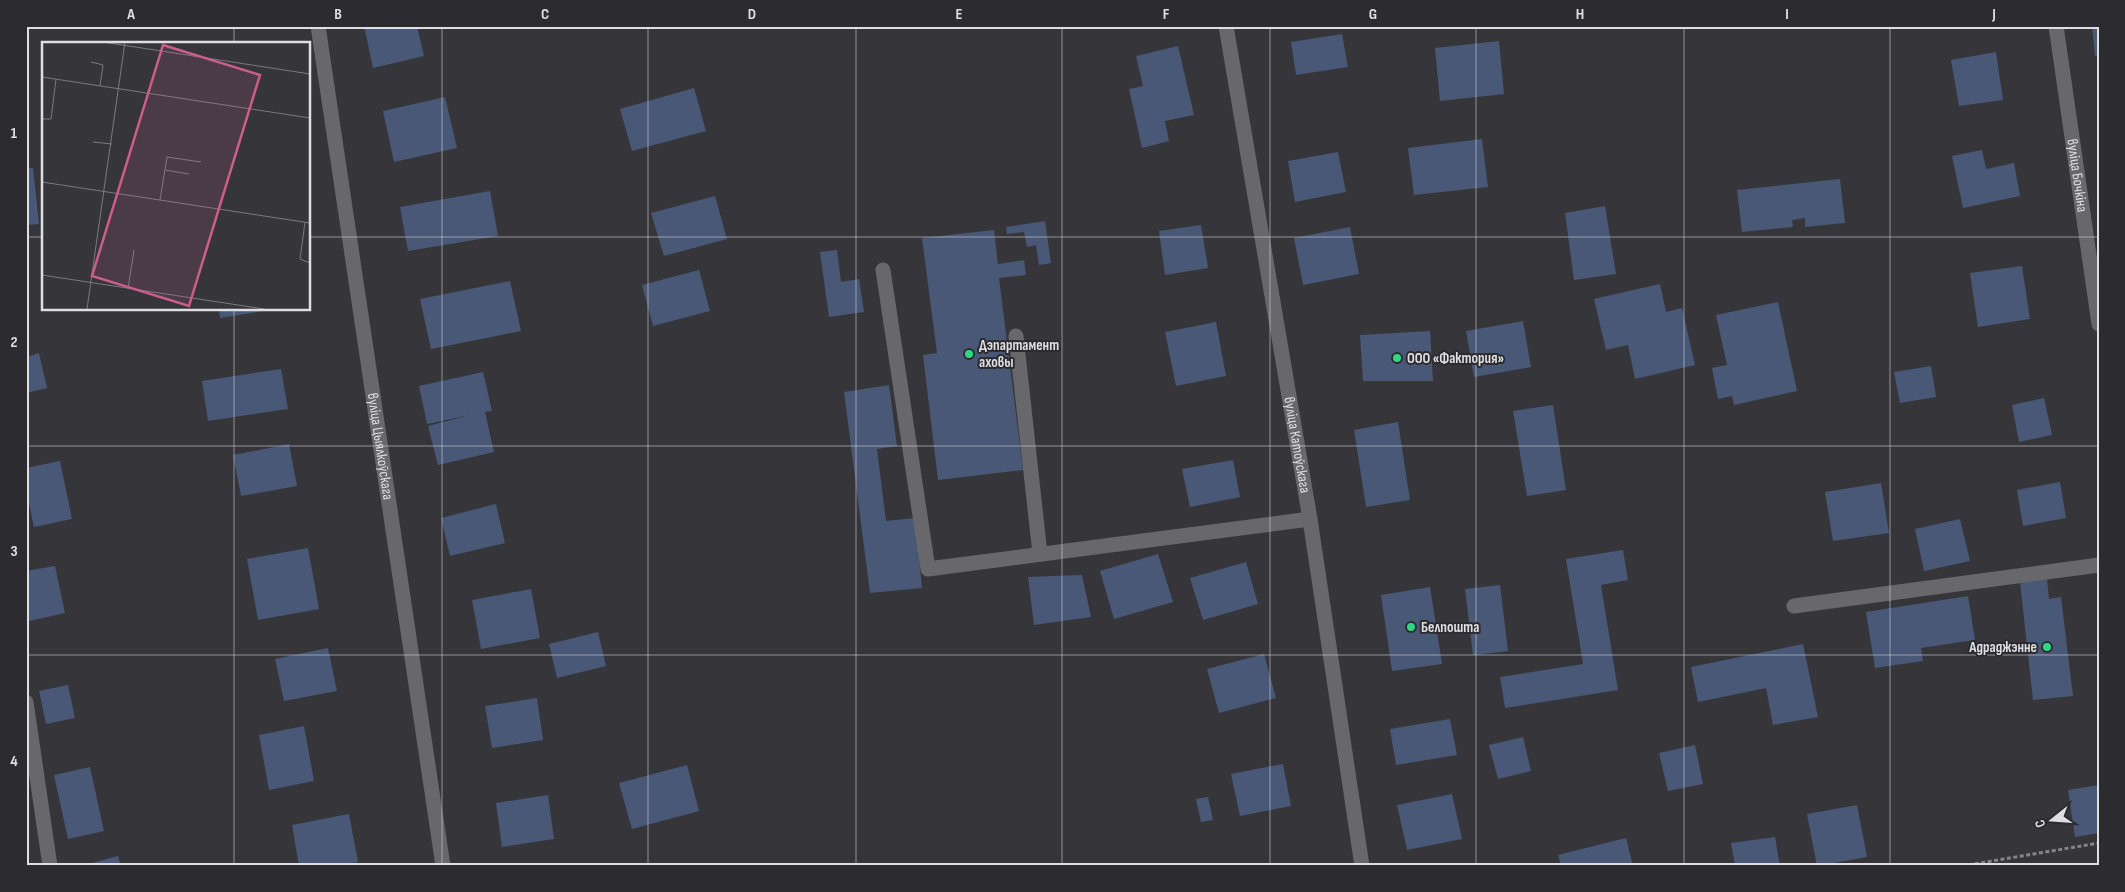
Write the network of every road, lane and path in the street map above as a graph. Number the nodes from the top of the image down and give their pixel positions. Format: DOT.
graph roads {
  1 [pos="318,26"];
  2 [pos="1226,26"];
  3 [pos="2056,26"];
  4 [pos="883,270"];
  5 [pos="2099,324"];
  6 [pos="1016,336"];
  7 [pos="1310,519"];
  8 [pos="1040,554"];
  9 [pos="2099,565"];
  10 [pos="1794,606"];
  11 [pos="26,702"];
  12 [pos="2099,843"];
  13 [pos="50,866"];
  14 [pos="443,866"];
  15 [pos="1362,866"];
  16 [pos="1962,866"];
  1 -- 14 [label="street, вуліца Цыялкоўскага"];
  2 -- 7 [label="street, вуліца Катоўскага"];
  3 -- 5 [label="street, вуліца Бочкіна"];
  4 -- 8 [label="street"];
  6 -- 8 [label="street"];
  7 -- 8 [label="street"];
  7 -- 15 [label="street, вуліца Катоўскага"];
  9 -- 10 [label="street"];
  11 -- 13 [label="street"];
  12 -- 16 [label="path"];
}
